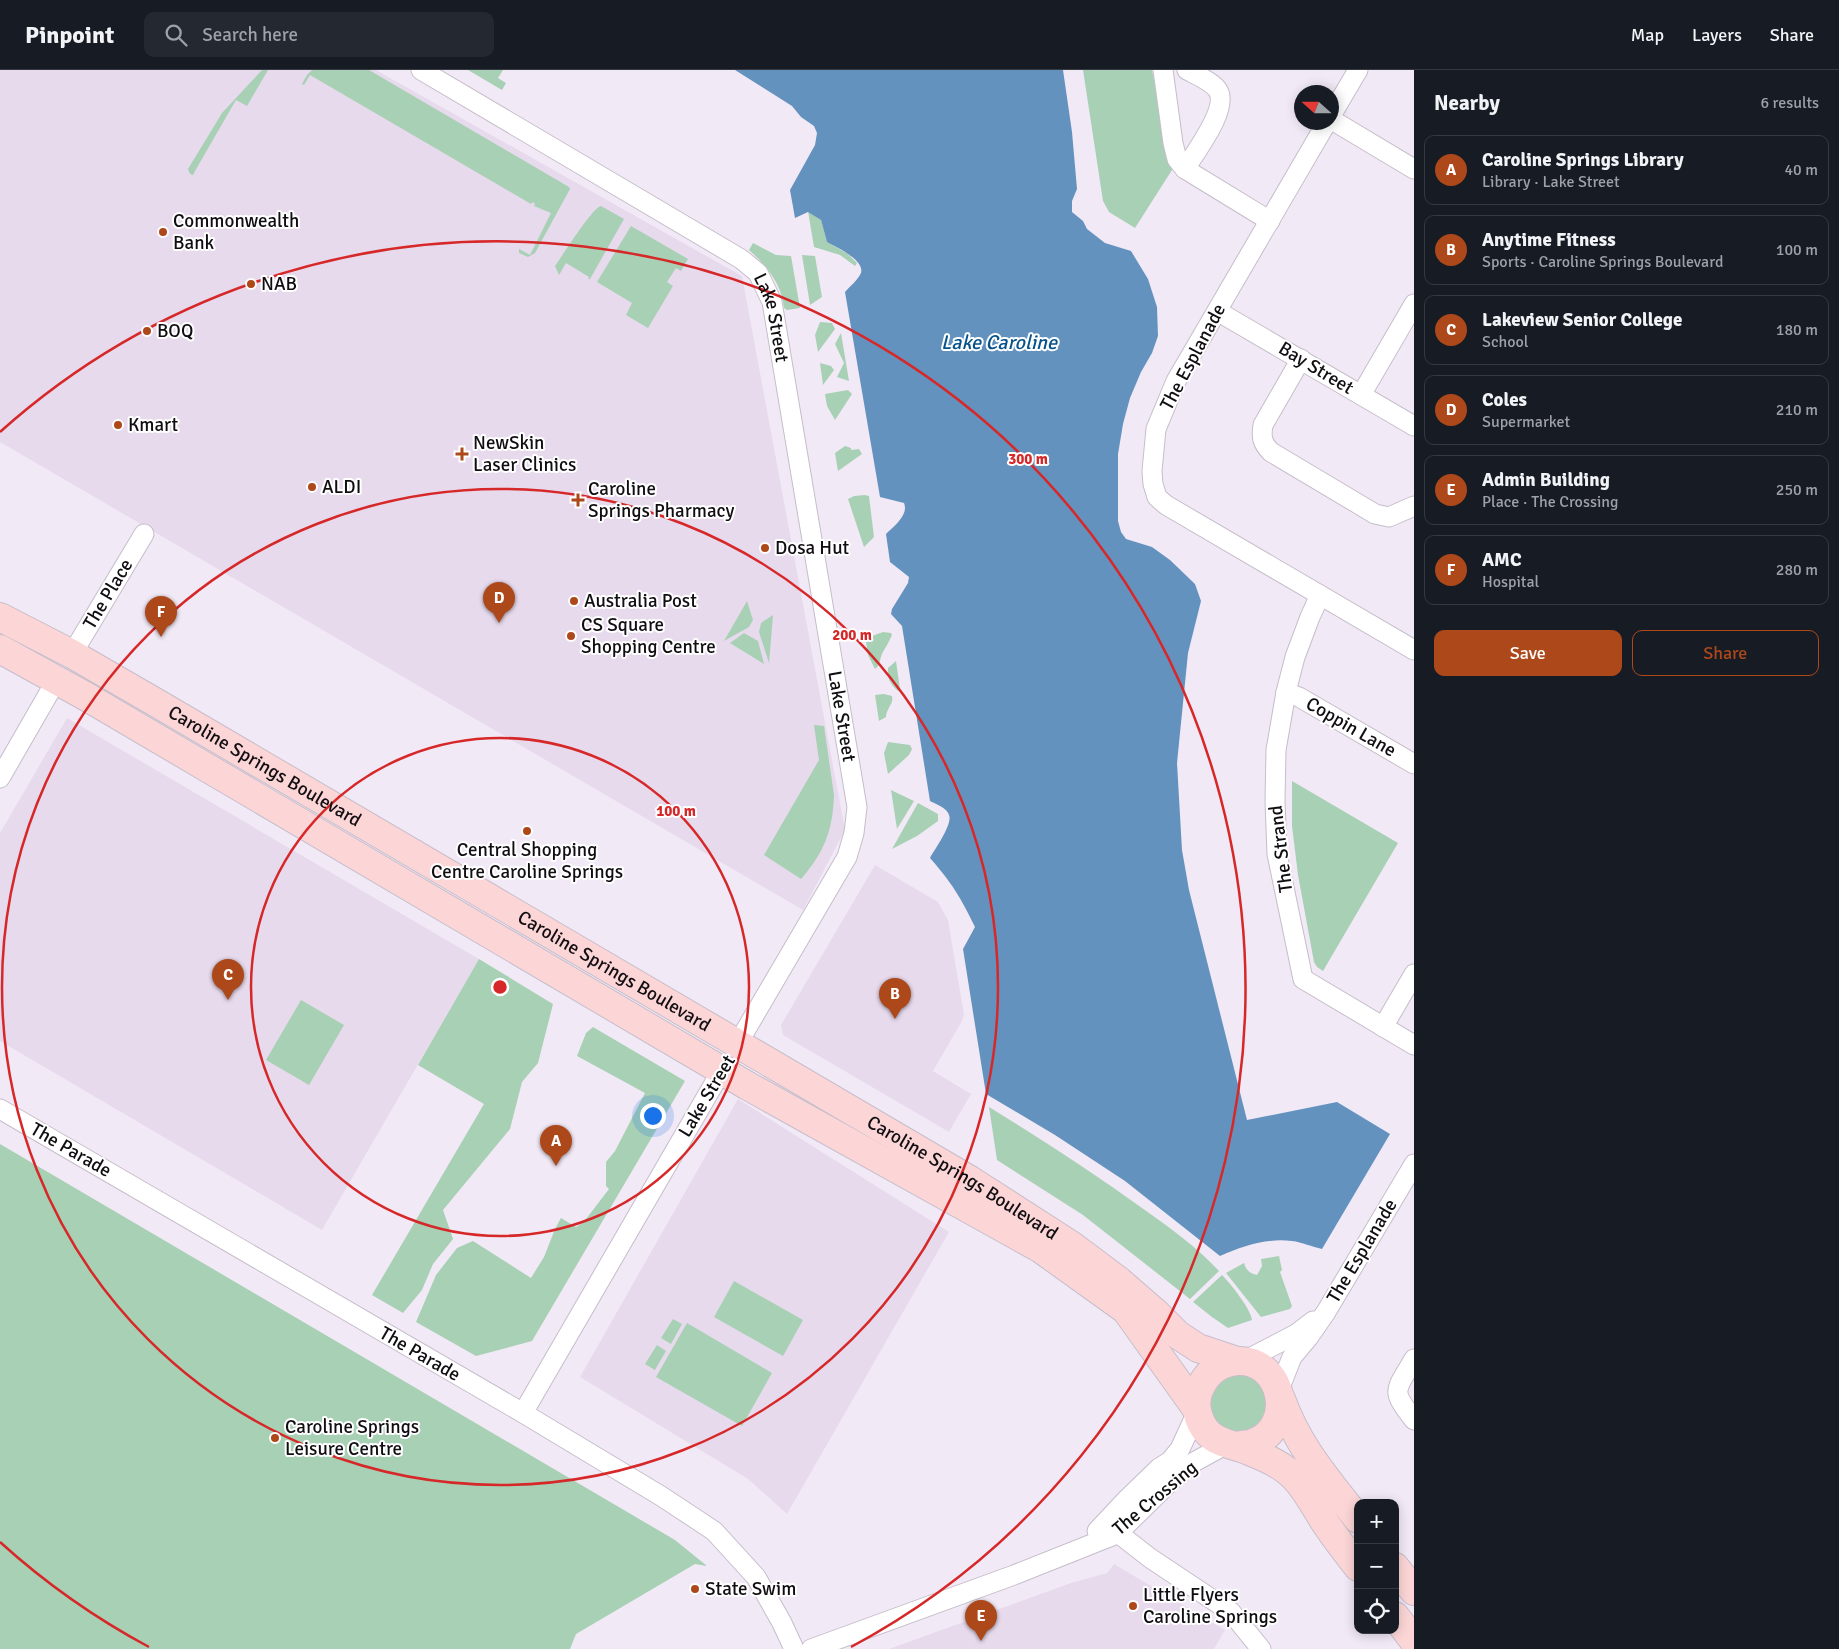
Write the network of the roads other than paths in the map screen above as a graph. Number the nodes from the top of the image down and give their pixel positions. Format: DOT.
graph roads {
  1 [pos="421,70"];
  2 [pos="1163,70"];
  3 [pos="1187,70"];
  4 [pos="1358,70"];
  5 [pos="1339,102"];
  6 [pos="1339,124"];
  7 [pos="1322,130"];
  8 [pos="1185,169"];
  9 [pos="1414,169"];
  10 [pos="1270,221"];
  11 [pos="1414,304"];
  12 [pos="1217,311"];
  13 [pos="1301,359"];
  14 [pos="1361,395"];
  15 [pos="1414,426"];
  16 [pos="1414,506"];
  17 [pos="144,534"];
  18 [pos="1320,595"];
  19 [pos="0,617"];
  20 [pos="0,648"];
  21 [pos="1414,650"];
  22 [pos="72,654"];
  23 [pos="57,679"];
  24 [pos="1286,692"];
  25 [pos="1414,764"];
  26 [pos="0,778"];
  27 [pos="1414,974"];
  28 [pos="1383,1027"];
  29 [pos="738,1043"];
  30 [pos="1414,1045"];
  31 [pos="722,1070"];
  32 [pos="0,1109"];
  33 [pos="1414,1164"];
  34 [pos="1326,1312"];
  35 [pos="1414,1359"];
  36 [pos="1241,1361"];
  37 [pos="1280,1395"];
  38 [pos="1197,1410"];
  39 [pos="523,1413"];
  40 [pos="1414,1420"];
  41 [pos="1231,1445"];
  42 [pos="1354,1514"];
  43 [pos="1111,1528"];
  44 [pos="1354,1561"];
  45 [pos="1399,1572"];
  46 [pos="1414,1591"];
  47 [pos="1399,1621"];
  48 [pos="1414,1641"];
  49 [pos="794,1649"];
  50 [pos="811,1649"];
  51 [pos="1261,1649"];
  1 -- 29 [label="street, Lake Street"];
  2 -- 8 [label="street"];
  3 -- 8 [label="street"];
  4 -- 5 [label="street"];
  6 -- 9 [label="street"];
  7 -- 10 [label="street, The Esplanade"];
  8 -- 10 [label="street"];
  10 -- 12 [label="street, The Esplanade"];
  11 -- 14 [label="street"];
  12 -- 13 [label="street, Bay Street"];
  12 -- 18 [label="street, The Esplanade"];
  13 -- 14 [label="street, Bay Street"];
  13 -- 16 [label="street"];
  14 -- 15 [label="street, Bay Street"];
  17 -- 22 [label="street, The Place"];
  18 -- 21 [label="street, The Esplanade"];
  18 -- 24 [label="street, The Strand"];
  19 -- 22 [label="main road, Caroline Springs Boulevard"];
  20 -- 23 [label="main road, Caroline Springs Boulevard"];
  22 -- 23 [label="main road"];
  22 -- 29 [label="main road, Caroline Springs Boulevard"];
  23 -- 26 [label="street"];
  23 -- 31 [label="main road, Caroline Springs Boulevard"];
  24 -- 25 [label="street, Coppin Lane"];
  24 -- 28 [label="street, The Strand"];
  27 -- 28 [label="street"];
  28 -- 30 [label="street, The Strand"];
  29 -- 31 [label="main road, Lake Street"];
  29 -- 36 [label="main road, Caroline Springs Boulevard"];
  31 -- 38 [label="main road, Caroline Springs Boulevard"];
  31 -- 39 [label="street, Lake Street"];
  32 -- 39 [label="street, The Parade"];
  33 -- 34 [label="street, The Esplanade"];
  34 -- 36 [label="street, The Esplanade"];
  34 -- 37 [label="street, The Esplanade"];
  35 -- 40 [label="street"];
  36 -- 37 [label="main road"];
  36 -- 38 [label="main road"];
  37 -- 41 [label="main road"];
  37 -- 42 [label="main road"];
  38 -- 41 [label="main road"];
  38 -- 43 [label="street, The Crossing"];
  39 -- 49 [label="street, The Parade"];
  41 -- 43 [label="street, The Crossing"];
  41 -- 44 [label="main road"];
  43 -- 50 [label="street, The Crossing"];
  43 -- 51 [label="street"];
  45 -- 46 [label="main road"];
  47 -- 48 [label="main road"];
}
